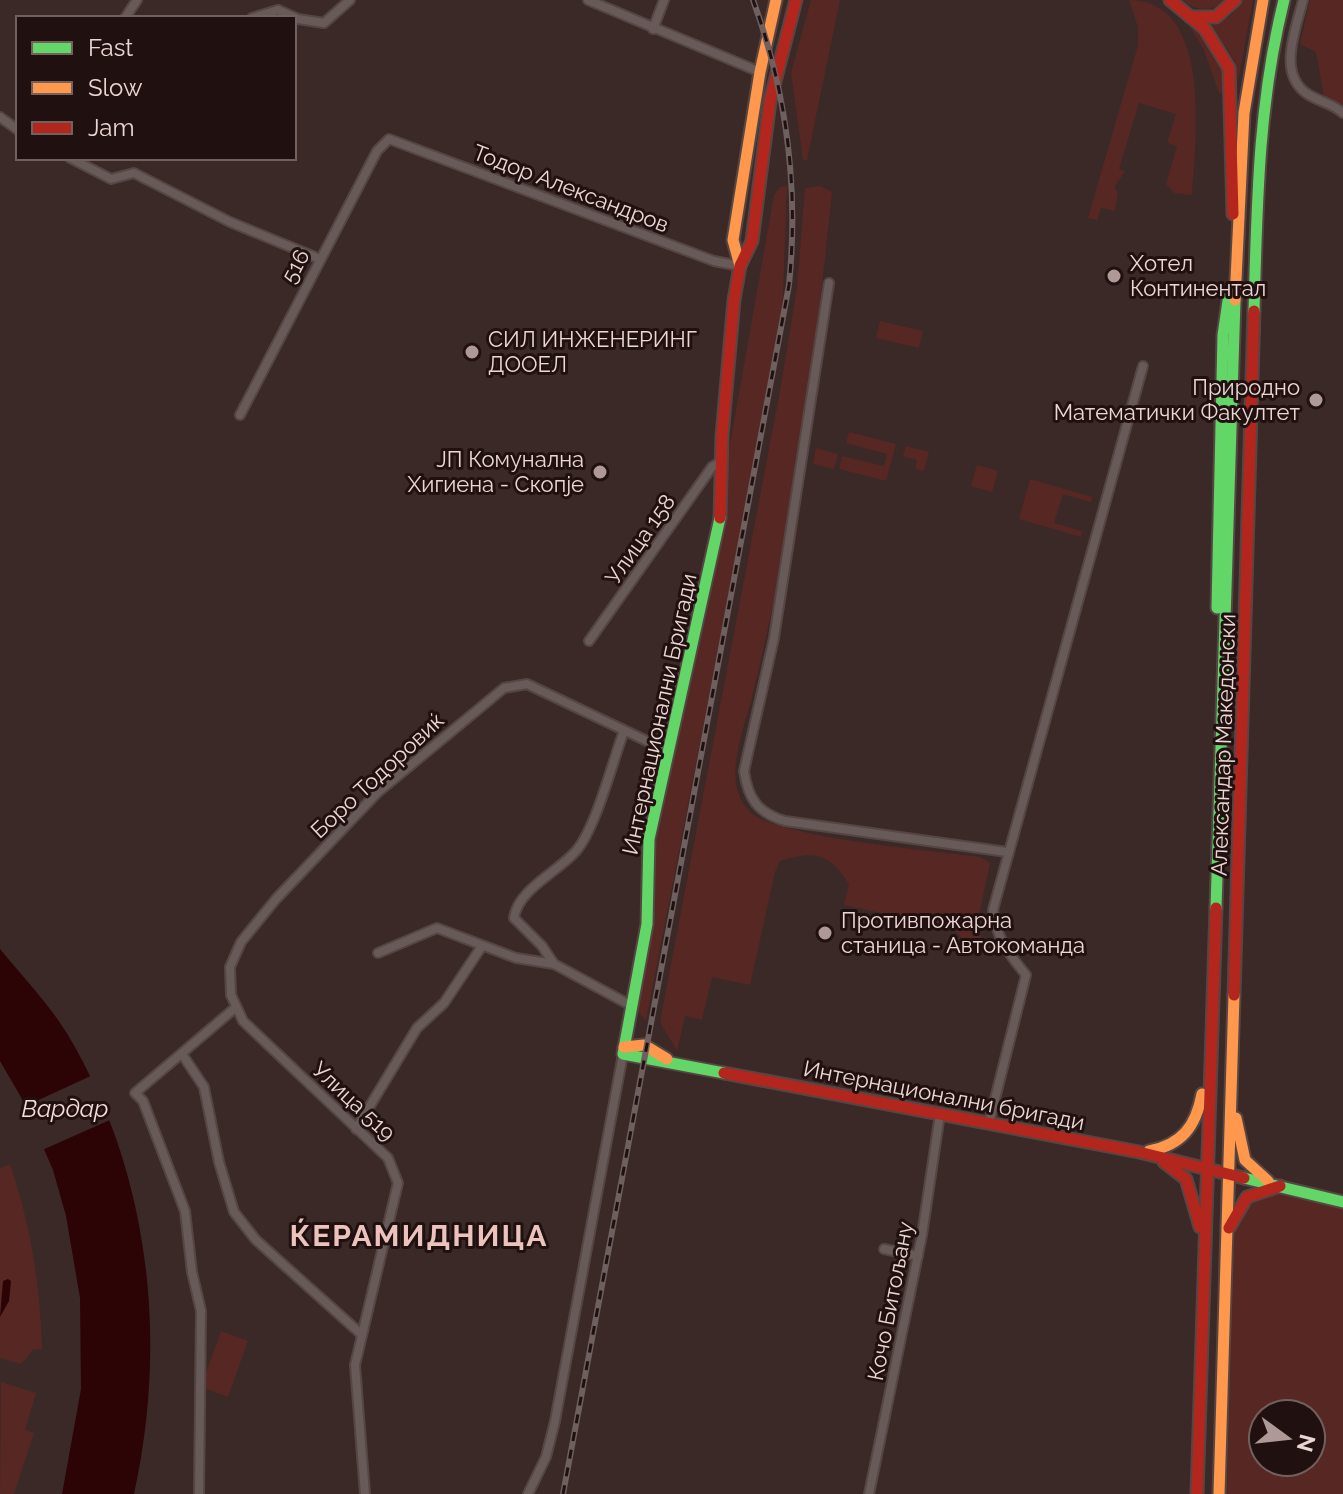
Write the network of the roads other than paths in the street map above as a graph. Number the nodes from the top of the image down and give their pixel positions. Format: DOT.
graph roads {
  1 [pos="273,0"];
  2 [pos="350,0"];
  3 [pos="588,0"];
  4 [pos="664,0"];
  5 [pos="776,0"];
  6 [pos="796,0"];
  7 [pos="1170,0"];
  8 [pos="1235,0"];
  9 [pos="1263,0"];
  10 [pos="1284,0"];
  11 [pos="1303,0"];
  12 [pos="278,10"];
  13 [pos="258,16"];
  14 [pos="291,16"];
  15 [pos="1190,17"];
  16 [pos="296,18"];
  17 [pos="653,29"];
  18 [pos="760,72"];
  19 [pos="1343,113"];
  20 [pos="389,139"];
  21 [pos="74,160"];
  22 [pos="1237,228"];
  23 [pos="320,259"];
  24 [pos="740,266"];
  25 [pos="829,283"];
  26 [pos="1143,366"];
  27 [pos="240,415"];
  28 [pos="722,461"];
  29 [pos="589,641"];
  30 [pos="624,731"];
  31 [pos="671,752"];
  32 [pos="1007,852"];
  33 [pos="482,946"];
  34 [pos="378,953"];
  35 [pos="554,964"];
  36 [pos="630,1005"];
  37 [pos="235,1008"];
  38 [pos="644,1045"];
  39 [pos="623,1050"];
  40 [pos="182,1054"];
  41 [pos="1208,1054"];
  42 [pos="675,1063"];
  43 [pos="1232,1098"];
  44 [pos="940,1114"];
  45 [pos="989,1123"];
  46 [pos="356,1129"];
  47 [pos="1139,1152"];
  48 [pos="1153,1155"];
  49 [pos="1205,1167"];
  50 [pos="1228,1173"];
  51 [pos="1276,1184"];
  52 [pos="1343,1202"];
  53 [pos="1204,1242"];
  54 [pos="884,1249"];
  55 [pos="918,1256"];
  56 [pos="1225,1256"];
  57 [pos="361,1334"];
  58 [pos="199,1494"];
  59 [pos="365,1494"];
  60 [pos="528,1494"];
  61 [pos="869,1494"];
  62 [pos="1197,1494"];
  63 [pos="1219,1494"];
  1 -- 12 [label="street"];
  2 -- 16 [label="street"];
  3 -- 17 [label="street"];
  4 -- 17 [label="street"];
  5 -- 18 [label="street"];
  6 -- 24 [label="street"];
  7 -- 15 [label="street"];
  8 -- 15 [label="street"];
  9 -- 22 [label="street"];
  10 -- 43 [label="street, Александар Македонски"];
  11 -- 19 [label="street"];
  12 -- 13 [label="street"];
  12 -- 14 [label="street"];
  15 -- 22 [label="street"];
  17 -- 18 [label="street"];
  18 -- 24 [label="street"];
  20 -- 23 [label="street, 516"];
  20 -- 24 [label="street, Тодор Александров"];
  21 -- 23 [label="street"];
  22 -- 41 [label="street, Александар Македонски"];
  23 -- 27 [label="street, 516"];
  24 -- 28 [label="street, Интернационални Бригади"];
  25 -- 32 [label="street"];
  26 -- 32 [label="street"];
  28 -- 29 [label="street, Улица 158"];
  28 -- 31 [label="street, Интернационални Бригади"];
  30 -- 31 [label="street, Боро Тодоровиќ"];
  30 -- 35 [label="street"];
  30 -- 37 [label="street, Боро Тодоровиќ"];
  31 -- 36 [label="street, Интернационални Бригади"];
  32 -- 45 [label="street"];
  33 -- 34 [label="street"];
  33 -- 35 [label="street"];
  33 -- 46 [label="street"];
  35 -- 36 [label="street"];
  36 -- 38 [label="street"];
  36 -- 39 [label="street, Интернационални Бригади"];
  37 -- 40 [label="street"];
  37 -- 46 [label="street, Улица 519"];
  38 -- 39 [label="street"];
  38 -- 42 [label="street, Интернационални бригади"];
  39 -- 42 [label="street, Интернационални бригади"];
  39 -- 60 [label="street, Интернационални Бригади"];
  40 -- 57 [label="street"];
  40 -- 58 [label="street"];
  41 -- 47 [label="street"];
  41 -- 49 [label="street, Александар Македонски"];
  42 -- 44 [label="street, Интернационални бригади"];
  43 -- 50 [label="street, Александар Македонски"];
  43 -- 51 [label="street"];
  44 -- 45 [label="street, Интернационални бригади"];
  44 -- 55 [label="street, Кочо Битољану"];
  45 -- 47 [label="street, Интернационални бригади"];
  46 -- 57 [label="street, Улица 519"];
  47 -- 48 [label="street, Интернационални бригади"];
  48 -- 49 [label="street, Интернационални бригади"];
  48 -- 53 [label="street"];
  49 -- 50 [label="street, Интернационални бригади"];
  49 -- 53 [label="street, Александар Македонски"];
  50 -- 51 [label="street, Интернационални бригади"];
  50 -- 56 [label="street, Александар Македонски"];
  51 -- 52 [label="street, Интернационални бригади"];
  51 -- 56 [label="street"];
  53 -- 62 [label="street, Александар Македонски"];
  54 -- 55 [label="street"];
  55 -- 61 [label="street, Кочо Битољану"];
  56 -- 63 [label="street, Александар Македонски"];
  57 -- 59 [label="street, Улица 519"];
}
